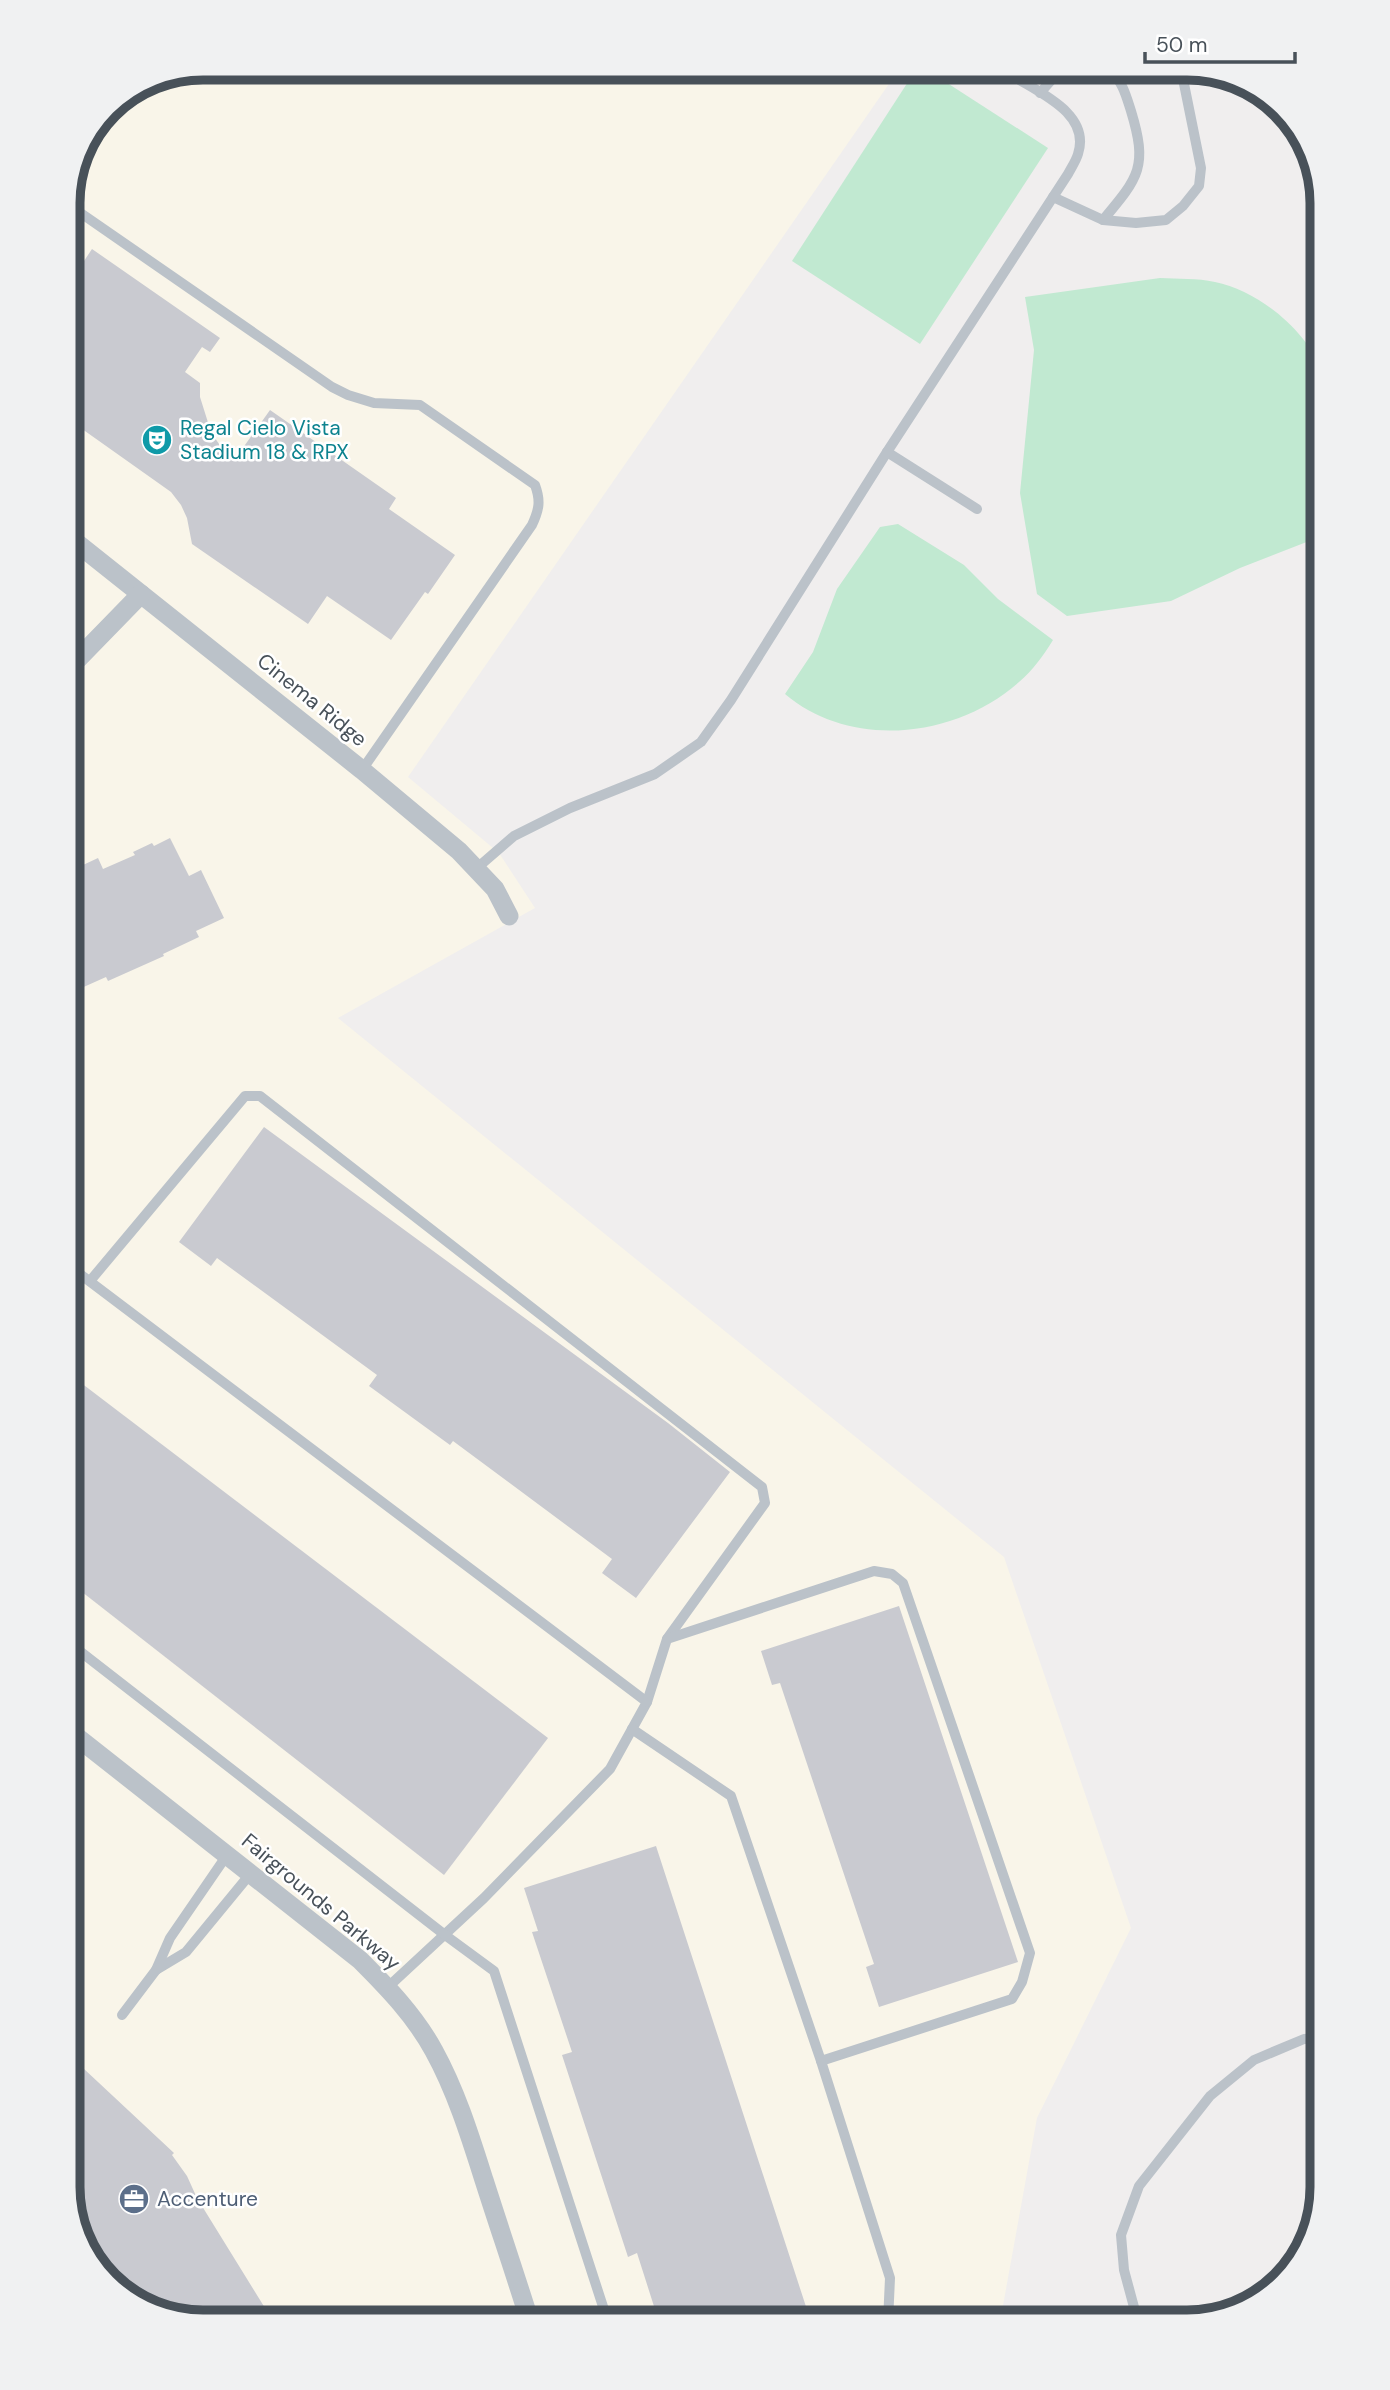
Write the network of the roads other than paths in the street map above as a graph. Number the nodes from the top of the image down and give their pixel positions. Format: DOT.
graph roads {
  1 [pos="1021,81"];
  2 [pos="1050,81"];
  3 [pos="1122,81"];
  4 [pos="1183,81"];
  5 [pos="1040,93"];
  6 [pos="1053,197"];
  7 [pos="81,213"];
  8 [pos="1103,220"];
  9 [pos="887,452"];
  10 [pos="977,509"];
  11 [pos="81,546"];
  12 [pos="141,594"];
  13 [pos="81,656"];
  14 [pos="362,770"];
  15 [pos="477,868"];
  16 [pos="509,916"];
  17 [pos="80,1274"];
  18 [pos="90,1281"];
  19 [pos="667,1639"];
  20 [pos="80,1652"];
  21 [pos="647,1702"];
  22 [pos="632,1729"];
  23 [pos="80,1739"];
  24 [pos="228,1854"];
  25 [pos="251,1873"];
  26 [pos="445,1935"];
  27 [pos="156,1970"];
  28 [pos="388,1987"];
  29 [pos="122,2015"];
  30 [pos="1310,2039"];
  31 [pos="821,2061"];
  32 [pos="526,2309"];
  33 [pos="604,2309"];
  34 [pos="889,2310"];
  35 [pos="1135,2310"];
  1 -- 5 [label="lane"];
  2 -- 5 [label="lane"];
  3 -- 8 [label="lane"];
  4 -- 8 [label="lane"];
  5 -- 6 [label="lane"];
  6 -- 8 [label="lane"];
  6 -- 9 [label="lane"];
  7 -- 14 [label="lane"];
  9 -- 10 [label="lane"];
  9 -- 15 [label="lane"];
  11 -- 12 [label="street, Cinema Ridge"];
  12 -- 13 [label="street"];
  12 -- 14 [label="street, Cinema Ridge"];
  14 -- 15 [label="street, Cinema Ridge"];
  15 -- 16 [label="street, Cinema Ridge"];
  17 -- 18 [label="lane"];
  18 -- 19 [label="lane"];
  18 -- 21 [label="lane"];
  19 -- 21 [label="lane"];
  19 -- 31 [label="lane"];
  20 -- 26 [label="lane"];
  21 -- 22 [label="lane"];
  22 -- 26 [label="lane"];
  22 -- 31 [label="lane"];
  23 -- 24 [label="street, Fairgrounds Parkway"];
  24 -- 25 [label="street, Fairgrounds Parkway"];
  24 -- 27 [label="lane"];
  25 -- 27 [label="lane"];
  25 -- 28 [label="street, Fairgrounds Parkway"];
  26 -- 28 [label="lane"];
  26 -- 33 [label="lane"];
  27 -- 29 [label="lane"];
  28 -- 32 [label="street, Fairgrounds Parkway"];
  30 -- 35 [label="lane"];
  31 -- 34 [label="lane"];
}
